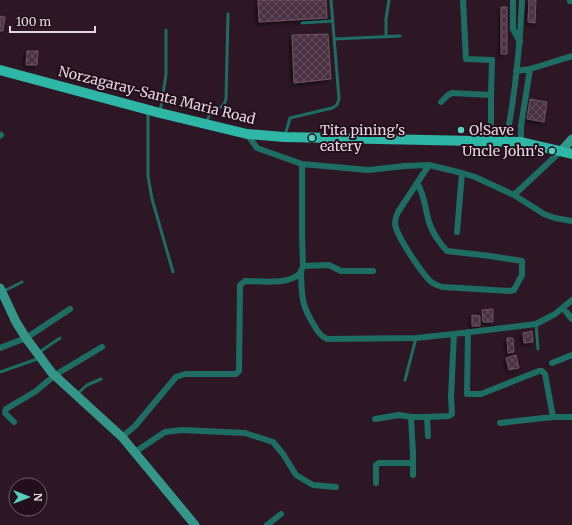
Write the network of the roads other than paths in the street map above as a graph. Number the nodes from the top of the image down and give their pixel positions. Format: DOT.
graph roads {
  1 [pos="331,0"];
  2 [pos="389,0"];
  3 [pos="463,0"];
  4 [pos="513,0"];
  5 [pos="522,0"];
  6 [pos="228,14"];
  7 [pos="332,21"];
  8 [pos="302,23"];
  9 [pos="166,30"];
  10 [pos="400,36"];
  11 [pos="386,37"];
  12 [pos="334,39"];
  13 [pos="520,42"];
  14 [pos="572,56"];
  15 [pos="530,69"];
  16 [pos="0,70"];
  17 [pos="516,71"];
  18 [pos="491,95"];
  19 [pos="441,102"];
  20 [pos="148,110"];
  21 [pos="160,114"];
  22 [pos="206,124"];
  23 [pos="247,134"];
  24 [pos="284,137"];
  25 [pos="572,139"];
  26 [pos="491,142"];
  27 [pos="506,142"];
  28 [pos="521,142"];
  29 [pos="562,150"];
  30 [pos="572,154"];
  31 [pos="302,164"];
  32 [pos="429,165"];
  33 [pos="462,173"];
  34 [pos="417,183"];
  35 [pos="514,195"];
  36 [pos="572,221"];
  37 [pos="457,232"];
  38 [pos="303,266"];
  39 [pos="373,271"];
  40 [pos="173,272"];
  41 [pos="301,273"];
  42 [pos="22,282"];
  43 [pos="1,290"];
  44 [pos="572,300"];
  45 [pos="563,308"];
  46 [pos="70,309"];
  47 [pos="572,319"];
  48 [pos="536,324"];
  49 [pos="468,332"];
  50 [pos="454,334"];
  51 [pos="26,338"];
  52 [pos="60,338"];
  53 [pos="416,338"];
  54 [pos="102,347"];
  55 [pos="0,348"];
  56 [pos="538,349"];
  57 [pos="572,355"];
  58 [pos="39,356"];
  59 [pos="552,364"];
  60 [pos="0,372"];
  61 [pos="55,375"];
  62 [pos="101,379"];
  63 [pos="405,380"];
  64 [pos="77,394"];
  65 [pos="411,417"];
  66 [pos="427,417"];
  67 [pos="553,417"];
  68 [pos="572,417"];
  69 [pos="375,419"];
  70 [pos="14,422"];
  71 [pos="500,423"];
  72 [pos="428,436"];
  73 [pos="122,437"];
  74 [pos="136,452"];
  75 [pos="413,463"];
  76 [pos="413,475"];
  77 [pos="376,483"];
  78 [pos="336,487"];
  79 [pos="281,514"];
  80 [pos="195,525"];
  81 [pos="267,525"];
  1 -- 7 [label="lane"];
  2 -- 11 [label="lane"];
  3 -- 18 [label="street"];
  4 -- 13 [label="street"];
  5 -- 13 [label="street"];
  6 -- 22 [label="lane"];
  7 -- 8 [label="lane"];
  7 -- 12 [label="lane"];
  9 -- 21 [label="lane"];
  10 -- 11 [label="lane"];
  11 -- 12 [label="lane"];
  12 -- 24 [label="lane"];
  13 -- 17 [label="street"];
  14 -- 15 [label="street"];
  15 -- 17 [label="street"];
  15 -- 28 [label="street"];
  16 -- 20 [label="main road, Norzagaray-Santa Maria Road"];
  17 -- 27 [label="street"];
  18 -- 19 [label="street"];
  18 -- 26 [label="street"];
  20 -- 21 [label="main road, Norzagaray-Santa Maria Road"];
  20 -- 40 [label="lane"];
  21 -- 22 [label="main road, Norzagaray-Santa Maria Road"];
  22 -- 23 [label="main road, Norzagaray-Santa Maria Road"];
  23 -- 24 [label="main road, Norzagaray-Santa Maria Road"];
  23 -- 31 [label="street"];
  24 -- 26 [label="main road, Norzagaray-Santa Maria Road"];
  25 -- 29 [label="main road"];
  26 -- 27 [label="main road, Norzagaray-Santa Maria Road"];
  27 -- 28 [label="main road, Norzagaray-Santa Maria Road"];
  28 -- 29 [label="main road, Norzagaray-Santa Maria Road"];
  29 -- 30 [label="main road, Norzagaray-Santa Maria Road"];
  29 -- 35 [label="street"];
  31 -- 32 [label="street"];
  31 -- 38 [label="street"];
  32 -- 33 [label="street"];
  32 -- 34 [label="street"];
  33 -- 35 [label="street"];
  33 -- 37 [label="street"];
  34 -- 34 [label="street"];
  35 -- 36 [label="street"];
  38 -- 39 [label="street"];
  38 -- 41 [label="street"];
  41 -- 53 [label="street"];
  41 -- 73 [label="street"];
  42 -- 43 [label="lane"];
  43 -- 51 [label="main road"];
  44 -- 45 [label="street"];
  45 -- 47 [label="street"];
  45 -- 48 [label="street"];
  46 -- 51 [label="street"];
  48 -- 49 [label="street"];
  48 -- 56 [label="lane"];
  49 -- 50 [label="street"];
  49 -- 67 [label="street"];
  50 -- 53 [label="street"];
  50 -- 66 [label="street"];
  51 -- 55 [label="street"];
  51 -- 58 [label="main road"];
  52 -- 58 [label="lane"];
  53 -- 63 [label="lane"];
  54 -- 61 [label="street"];
  57 -- 59 [label="street"];
  58 -- 60 [label="lane"];
  58 -- 61 [label="main road"];
  61 -- 64 [label="main road"];
  61 -- 70 [label="street"];
  62 -- 64 [label="lane"];
  64 -- 73 [label="main road"];
  65 -- 66 [label="street"];
  65 -- 69 [label="street"];
  65 -- 75 [label="street"];
  66 -- 72 [label="street"];
  67 -- 68 [label="street"];
  67 -- 71 [label="street"];
  73 -- 74 [label="main road"];
  74 -- 78 [label="street"];
  74 -- 80 [label="main road"];
  75 -- 76 [label="street"];
  75 -- 77 [label="street"];
  79 -- 81 [label="street"];
}
